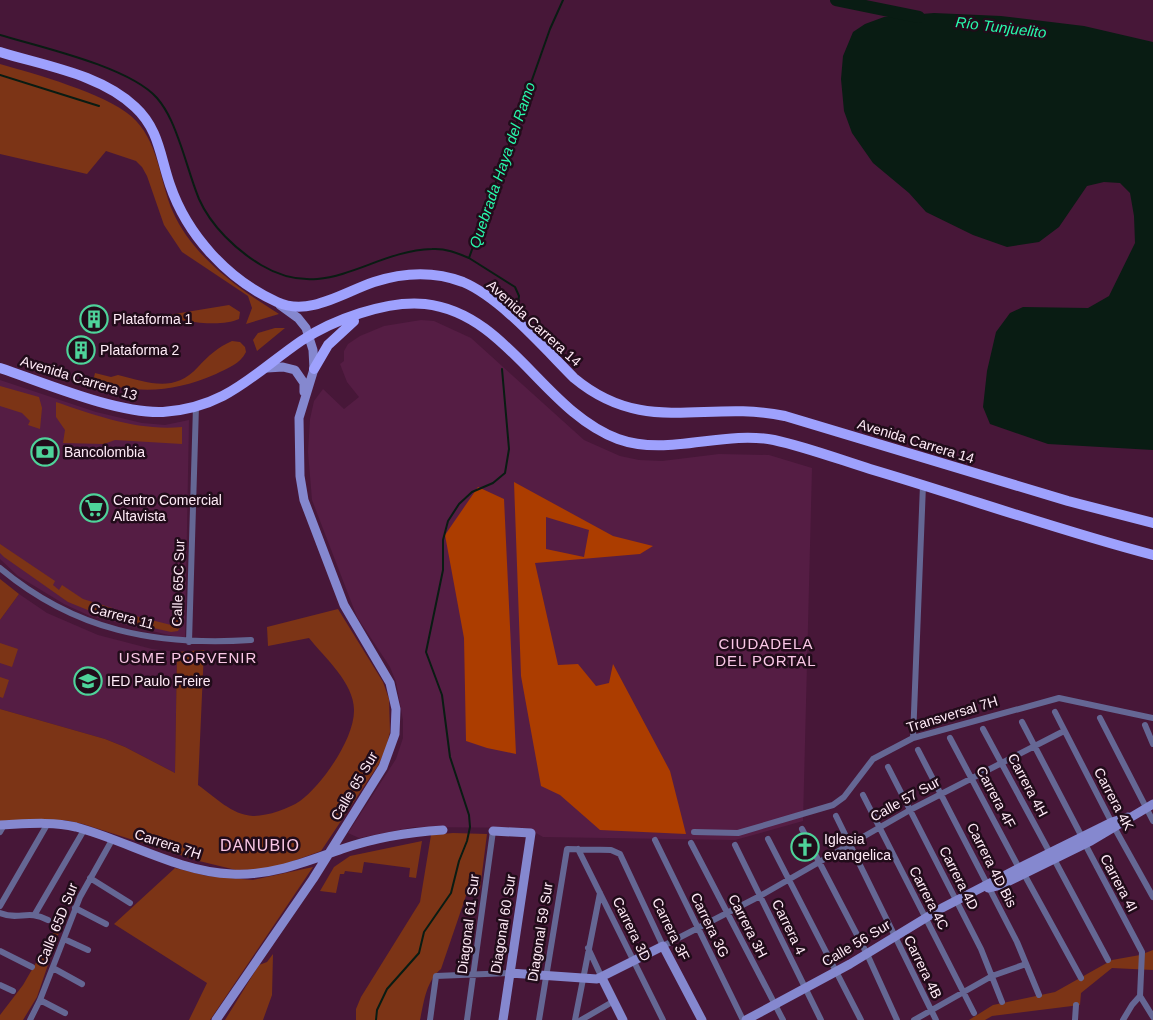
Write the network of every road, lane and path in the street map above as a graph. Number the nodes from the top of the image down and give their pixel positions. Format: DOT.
graph roads {
  1 [pos="0,52"];
  2 [pos="277,302"];
  3 [pos="363,314"];
  4 [pos="310,336"];
  5 [pos="0,368"];
  6 [pos="267,368"];
  7 [pos="314,369"];
  8 [pos="304,400"];
  9 [pos="196,406"];
  10 [pos="923,485"];
  11 [pos="1153,523"];
  12 [pos="1153,555"];
  13 [pos="0,568"];
  14 [pos="251,640"];
  15 [pos="189,642"];
  16 [pos="1055,712"];
  17 [pos="1100,718"];
  18 [pos="1153,718"];
  19 [pos="1022,722"];
  20 [pos="1145,725"];
  21 [pos="984,729"];
  22 [pos="1064,731"];
  23 [pos="913,738"];
  24 [pos="950,738"];
  25 [pos="1153,744"];
  26 [pos="1035,747"];
  27 [pos="918,750"];
  28 [pos="1002,763"];
  29 [pos="888,767"];
  30 [pos="972,778"];
  31 [pos="941,794"];
  32 [pos="863,795"];
  33 [pos="1150,806"];
  34 [pos="910,810"];
  35 [pos="836,816"];
  36 [pos="1153,821"];
  37 [pos="48,823"];
  38 [pos="1113,825"];
  39 [pos="1,828"];
  40 [pos="880,828"];
  41 [pos="802,829"];
  42 [pos="84,830"];
  43 [pos="443,830"];
  44 [pos="493,831"];
  45 [pos="694,832"];
  46 [pos="768,839"];
  47 [pos="112,840"];
  48 [pos="655,840"];
  49 [pos="1083,840"];
  50 [pos="691,843"];
  51 [pos="735,845"];
  52 [pos="850,846"];
  53 [pos="578,849"];
  54 [pos="328,855"];
  55 [pos="1052,856"];
  56 [pos="820,863"];
  57 [pos="1022,871"];
  58 [pos="90,878"];
  59 [pos="790,880"];
  60 [pos="986,887"];
  61 [pos="600,893"];
  62 [pos="760,896"];
  63 [pos="1153,897"];
  64 [pos="957,901"];
  65 [pos="130,903"];
  66 [pos="0,906"];
  67 [pos="75,908"];
  68 [pos="0,913"];
  69 [pos="727,913"];
  70 [pos="35,914"];
  71 [pos="925,918"];
  72 [pos="48,920"];
  73 [pos="106,924"];
  74 [pos="698,928"];
  75 [pos="894,937"];
  76 [pos="64,939"];
  77 [pos="663,946"];
  78 [pos="588,948"];
  79 [pos="0,950"];
  80 [pos="88,950"];
  81 [pos="867,954"];
  82 [pos="1108,960"];
  83 [pos="634,961"];
  84 [pos="1026,964"];
  85 [pos="32,967"];
  86 [pos="53,968"];
  87 [pos="837,972"];
  88 [pos="510,973"];
  89 [pos="474,974"];
  90 [pos="546,976"];
  91 [pos="992,976"];
  92 [pos="582,978"];
  93 [pos="602,978"];
  94 [pos="1081,978"];
  95 [pos="82,984"];
  96 [pos="0,985"];
  97 [pos="806,989"];
  98 [pos="13,991"];
  99 [pos="963,993"];
  100 [pos="1039,994"];
  101 [pos="1140,996"];
  102 [pos="40,1000"];
  103 [pos="614,1001"];
  104 [pos="1002,1002"];
  105 [pos="775,1005"];
  106 [pos="1076,1005"];
  107 [pos="931,1011"];
  108 [pos="65,1013"];
  109 [pos="974,1013"];
  110 [pos="1153,1017"];
  111 [pos="30,1020"];
  112 [pos="216,1020"];
  113 [pos="430,1020"];
  114 [pos="467,1020"];
  115 [pos="503,1020"];
  116 [pos="539,1020"];
  117 [pos="575,1020"];
  118 [pos="581,1020"];
  119 [pos="623,1020"];
  120 [pos="663,1020"];
  121 [pos="702,1020"];
  122 [pos="745,1020"];
  123 [pos="783,1020"];
  124 [pos="821,1020"];
  125 [pos="861,1020"];
  126 [pos="898,1020"];
  127 [pos="914,1020"];
  128 [pos="936,1020"];
  129 [pos="1075,1020"];
  130 [pos="1123,1020"];
  1 -- 2 [label="main road, Avenida Carrera 14"];
  2 -- 4 [label="street, Calle 65 Sur"];
  2 -- 11 [label="main road, Avenida Carrera 14"];
  3 -- 4 [label="main road"];
  3 -- 7 [label="main road"];
  3 -- 10 [label="main road"];
  4 -- 6 [label="main road, Avenida Carrera 13"];
  4 -- 7 [label="street, Calle 65 Sur"];
  5 -- 9 [label="main road, Avenida Carrera 13"];
  6 -- 8 [label="street, Calle 65 Sur"];
  6 -- 9 [label="main road, Avenida Carrera 13"];
  7 -- 8 [label="street, Calle 65 Sur"];
  8 -- 54 [label="street, Calle 65 Sur"];
  9 -- 15 [label="street, Calle 65C Sur"];
  10 -- 12 [label="main road"];
  10 -- 23 [label="street"];
  13 -- 15 [label="street, Carrera 11"];
  14 -- 15 [label="street, Carrera 11"];
  16 -- 22 [label="street, Carrera 4K"];
  17 -- 33 [label="street"];
  18 -- 23 [label="street, Transversal 7H"];
  19 -- 26 [label="street, Carrera 4I"];
  20 -- 25 [label="street"];
  21 -- 28 [label="street, Carrera 4H"];
  22 -- 26 [label="street, Calle 57 Sur"];
  22 -- 38 [label="street, Carrera 4K"];
  23 -- 45 [label="street, Transversal 7H"];
  24 -- 30 [label="street, Carrera 4F"];
  26 -- 28 [label="street, Calle 57 Sur"];
  26 -- 49 [label="street, Carrera 4I"];
  27 -- 31 [label="street, Carrera 4D Bis"];
  28 -- 30 [label="street, Calle 57 Sur"];
  28 -- 55 [label="street, Carrera 4H"];
  29 -- 34 [label="street, Carrera 4D"];
  30 -- 31 [label="street, Calle 57 Sur"];
  30 -- 57 [label="street, Carrera 4F"];
  31 -- 34 [label="street, Calle 57 Sur"];
  31 -- 60 [label="street, Carrera 4D Bis"];
  32 -- 40 [label="street, Carrera 4C"];
  33 -- 36 [label="street"];
  33 -- 38 [label="street, Calle 56 Sur"];
  34 -- 40 [label="street, Calle 57 Sur"];
  34 -- 64 [label="street, Carrera 4D"];
  35 -- 52 [label="street, Carrera 4B"];
  37 -- 39 [label="street, Carrera 7H"];
  37 -- 42 [label="street, Carrera 7H"];
  37 -- 66 [label="street"];
  38 -- 49 [label="street, Calle 56 Sur"];
  38 -- 63 [label="street, Carrera 4K"];
  40 -- 52 [label="street, Calle 57 Sur"];
  40 -- 71 [label="street, Carrera 4C"];
  41 -- 56 [label="street"];
  42 -- 47 [label="street, Carrera 7H"];
  42 -- 70 [label="street"];
  43 -- 54 [label="street"];
  44 -- 88 [label="street, Diagonal 60 Sur"];
  44 -- 89 [label="street, Diagonal 61 Sur"];
  46 -- 59 [label="street"];
  47 -- 54 [label="street, Carrera 7H"];
  47 -- 58 [label="street, Calle 65D Sur"];
  48 -- 74 [label="street, Carrera 3G"];
  49 -- 55 [label="street, Calle 56 Sur"];
  49 -- 101 [label="street, Carrera 4I"];
  50 -- 69 [label="street, Carrera 3H"];
  51 -- 62 [label="street, Carrera 4"];
  52 -- 56 [label="street, Calle 57 Sur"];
  52 -- 75 [label="street, Carrera 4B"];
  53 -- 61 [label="street, Carrera 3D"];
  53 -- 77 [label="street, Carrera 3F"];
  53 -- 90 [label="street, Diagonal 59 Sur"];
  54 -- 112 [label="street, Calle 65 Sur"];
  55 -- 57 [label="street, Calle 56 Sur"];
  55 -- 82 [label="street, Carrera 4H"];
  56 -- 59 [label="street, Calle 57 Sur"];
  56 -- 81 [label="street"];
  57 -- 60 [label="street, Calle 56 Sur"];
  57 -- 94 [label="street, Carrera 4F"];
  58 -- 65 [label="street"];
  58 -- 67 [label="street, Calle 65D Sur"];
  59 -- 62 [label="street, Calle 57 Sur"];
  59 -- 87 [label="street"];
  60 -- 64 [label="street, Calle 56 Sur"];
  60 -- 84 [label="street, Carrera 4D Bis"];
  61 -- 78 [label="street"];
  61 -- 83 [label="street, Carrera 3D"];
  62 -- 69 [label="street, Calle 57 Sur"];
  62 -- 97 [label="street, Carrera 4"];
  64 -- 71 [label="street, Calle 56 Sur"];
  64 -- 91 [label="street, Carrera 4D"];
  67 -- 73 [label="street"];
  67 -- 76 [label="street, Calle 65D Sur"];
  68 -- 70 [label="street"];
  69 -- 74 [label="street, Calle 57 Sur"];
  69 -- 105 [label="street, Carrera 3H"];
  70 -- 72 [label="street"];
  71 -- 75 [label="street, Calle 56 Sur"];
  71 -- 99 [label="street, Carrera 4C"];
  74 -- 77 [label="street, Calle 57 Sur"];
  74 -- 122 [label="street, Carrera 3G"];
  75 -- 81 [label="street, Calle 56 Sur"];
  75 -- 107 [label="street, Carrera 4B"];
  76 -- 80 [label="street"];
  76 -- 86 [label="street, Calle 65D Sur"];
  77 -- 83 [label="street, Calle 57 Sur"];
  77 -- 121 [label="street, Carrera 3F"];
  78 -- 92 [label="street"];
  78 -- 93 [label="street"];
  79 -- 85 [label="street"];
  81 -- 87 [label="street, Calle 56 Sur"];
  81 -- 126 [label="street"];
  83 -- 93 [label="street, Calle 57 Sur"];
  83 -- 120 [label="street, Carrera 3D"];
  84 -- 91 [label="street"];
  84 -- 100 [label="street, Carrera 4D Bis"];
  86 -- 95 [label="street"];
  86 -- 102 [label="street, Calle 65D Sur"];
  87 -- 97 [label="street, Calle 56 Sur"];
  87 -- 125 [label="street"];
  88 -- 89 [label="street"];
  88 -- 90 [label="street"];
  88 -- 115 [label="street, Diagonal 60 Sur"];
  89 -- 113 [label="street"];
  89 -- 114 [label="street, Diagonal 61 Sur"];
  90 -- 92 [label="street"];
  90 -- 116 [label="street, Diagonal 59 Sur"];
  91 -- 99 [label="street"];
  91 -- 104 [label="street, Carrera 4D"];
  92 -- 93 [label="street"];
  92 -- 117 [label="street"];
  93 -- 103 [label="street"];
  96 -- 98 [label="street"];
  97 -- 105 [label="street, Calle 56 Sur"];
  97 -- 124 [label="street, Carrera 4"];
  99 -- 107 [label="street"];
  99 -- 109 [label="street, Carrera 4C"];
  101 -- 110 [label="street"];
  101 -- 130 [label="street"];
  102 -- 108 [label="street"];
  102 -- 111 [label="street, Calle 65D Sur"];
  103 -- 118 [label="street"];
  103 -- 119 [label="street"];
  105 -- 122 [label="street, Calle 56 Sur"];
  105 -- 123 [label="street, Carrera 3H"];
  106 -- 129 [label="street"];
  107 -- 127 [label="street"];
  107 -- 128 [label="street, Carrera 4B"];
}
